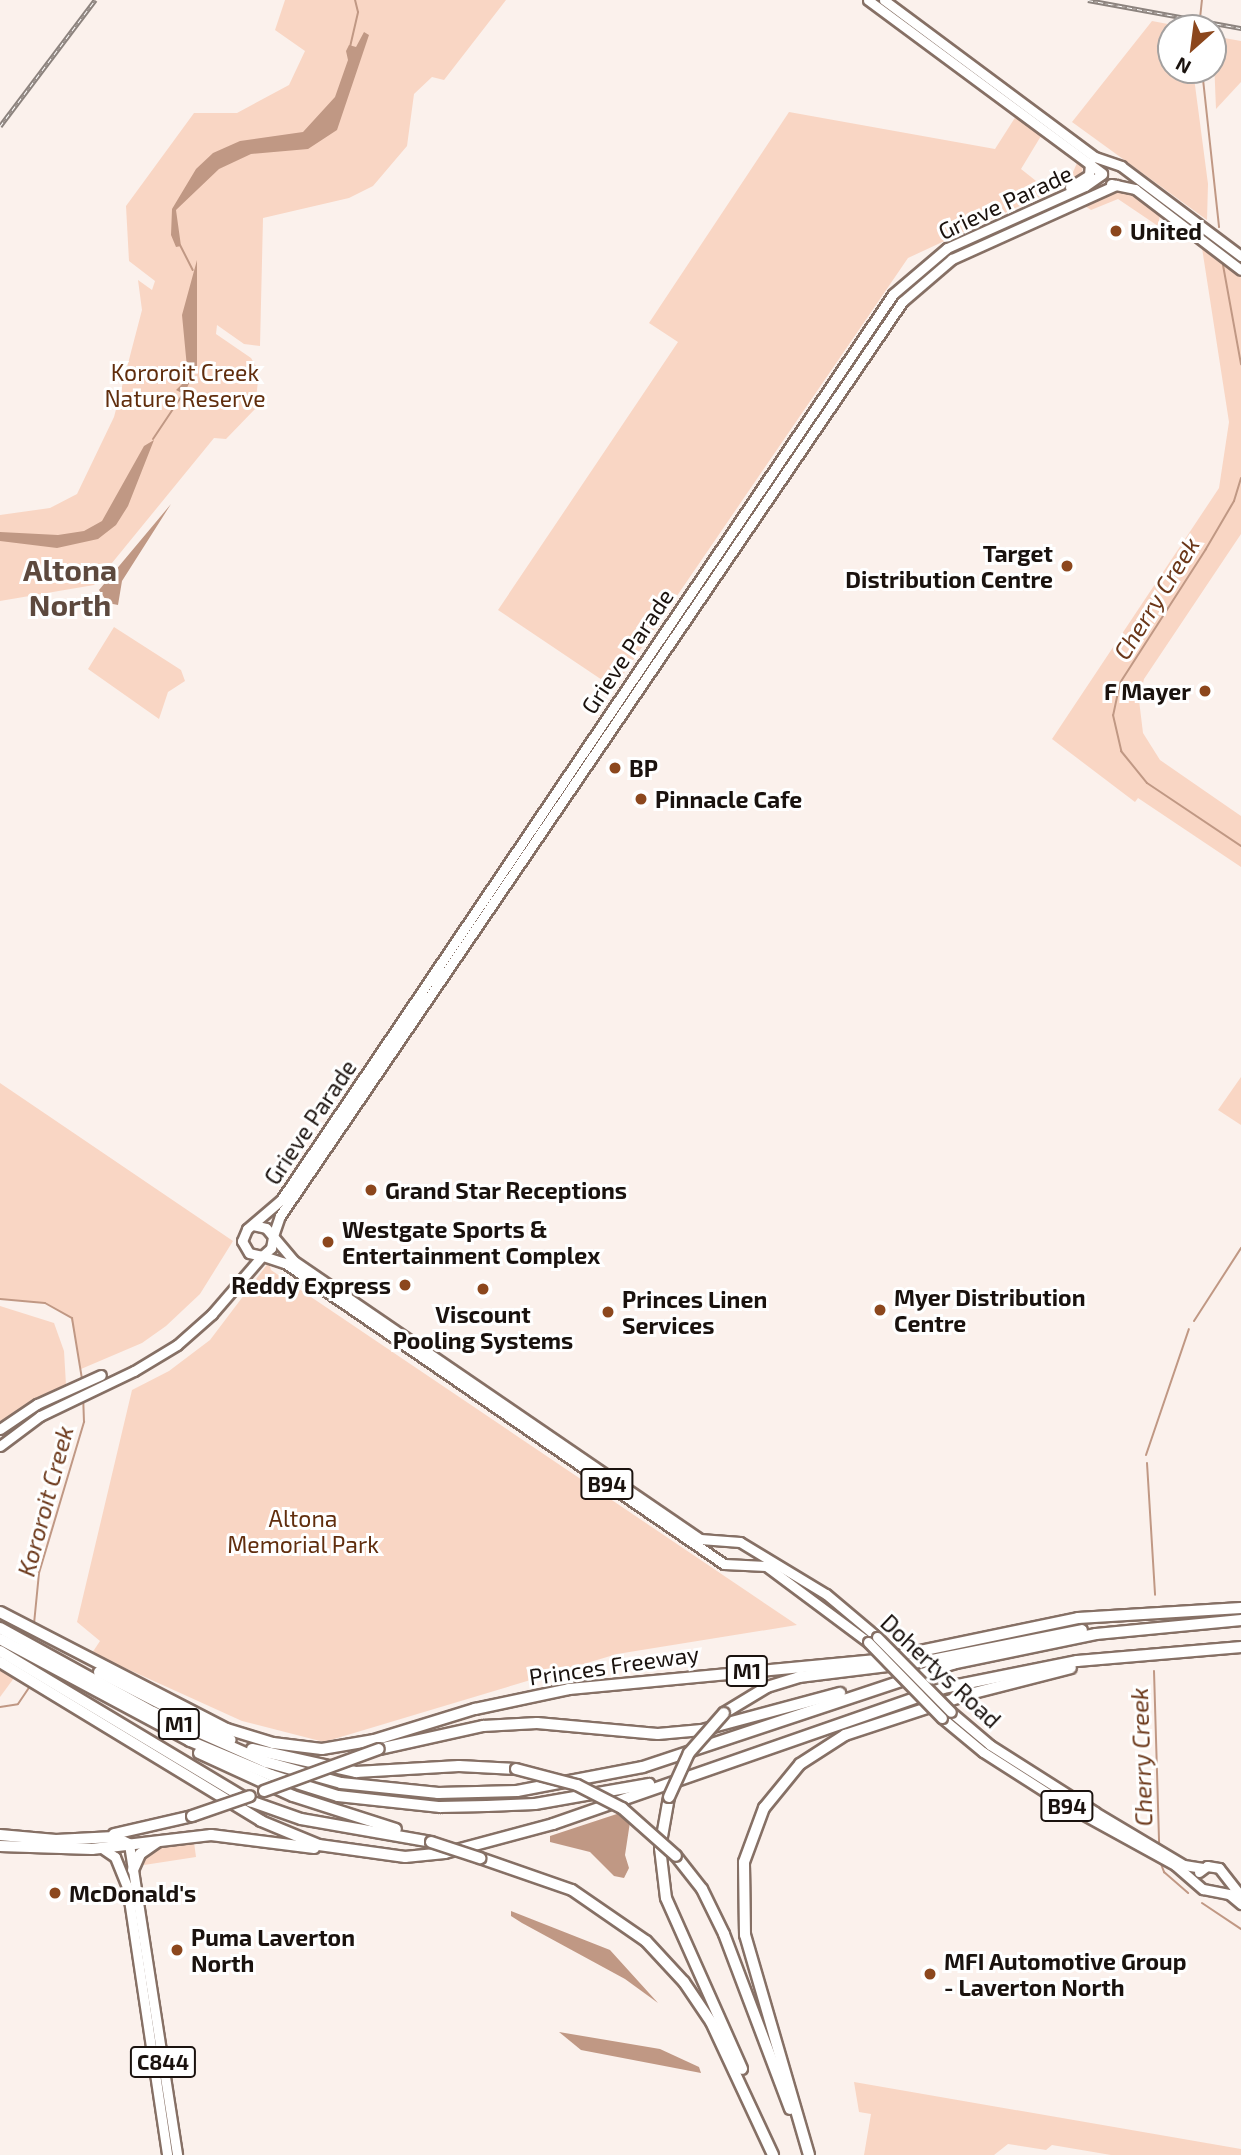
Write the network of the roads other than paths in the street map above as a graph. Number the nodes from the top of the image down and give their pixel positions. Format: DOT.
graph roads {
  1 [pos="868,0"];
  2 [pos="884,0"];
  3 [pos="895,14"];
  4 [pos="1090,163"];
  5 [pos="1117,164"];
  6 [pos="1102,174"];
  7 [pos="1116,185"];
  8 [pos="1058,195"];
  9 [pos="1241,256"];
  10 [pos="1241,270"];
  11 [pos="251,1226"];
  12 [pos="273,1237"];
  13 [pos="263,1256"];
  14 [pos="100,1376"];
  15 [pos="467,1386"];
  16 [pos="492,1401"];
  17 [pos="0,1429"];
  18 [pos="0,1446"];
  19 [pos="728,1541"];
  20 [pos="738,1541"];
  21 [pos="724,1564"];
  22 [pos="737,1566"];
  23 [pos="1241,1608"];
  24 [pos="0,1612"];
  25 [pos="0,1620"];
  26 [pos="1224,1620"];
  27 [pos="1241,1620"];
  28 [pos="8,1629"];
  29 [pos="872,1640"];
  30 [pos="1241,1647"];
  31 [pos="55,1649"];
  32 [pos="0,1651"];
  33 [pos="1158,1652"];
  34 [pos="7,1662"];
  35 [pos="96,1663"];
  36 [pos="956,1663"];
  37 [pos="53,1687"];
  38 [pos="128,1710"];
  39 [pos="946,1715"];
  40 [pos="226,1738"];
  41 [pos="729,1763"];
  42 [pos="192,1816"];
  43 [pos="0,1835"];
  44 [pos="94,1838"];
  45 [pos="162,1839"];
  46 [pos="431,1842"];
  47 [pos="127,1844"];
  48 [pos="59,1845"];
  49 [pos="0,1846"];
  50 [pos="102,1848"];
  51 [pos="405,1857"];
  52 [pos="1203,1868"];
  53 [pos="133,1870"];
  54 [pos="1224,1875"];
  55 [pos="1199,1884"];
  56 [pos="128,1891"];
  57 [pos="1214,1892"];
  58 [pos="1241,1896"];
  59 [pos="1241,1904"];
  60 [pos="167,2155"];
  61 [pos="177,2155"];
  62 [pos="773,2155"];
  63 [pos="779,2155"];
  64 [pos="806,2155"];
  1 -- 3 [label="main road"];
  2 -- 3 [label="main road"];
  3 -- 4 [label="main road"];
  3 -- 5 [label="main road"];
  4 -- 6 [label="main road"];
  4 -- 8 [label="main road"];
  5 -- 6 [label="main road, Grieve Parade"];
  5 -- 7 [label="main road"];
  5 -- 9 [label="main road"];
  6 -- 7 [label="main road"];
  6 -- 8 [label="main road, Grieve Parade"];
  7 -- 10 [label="main road"];
  7 -- 12 [label="main road, Grieve Parade"];
  8 -- 11 [label="main road, Grieve Parade"];
  11 -- 12 [label="main road, B94"];
  11 -- 13 [label="main road"];
  12 -- 13 [label="main road"];
  12 -- 15 [label="main road, Dohertys Road / B94"];
  13 -- 15 [label="main road, Dohertys Road / B94"];
  13 -- 18 [label="main road"];
  14 -- 17 [label="main road"];
  15 -- 16 [label="main road, Dohertys Road / B94"];
  16 -- 19 [label="main road, Dohertys Road / B94"];
  16 -- 21 [label="main road, Dohertys Road / B94"];
  19 -- 20 [label="main road, Dohertys Road / B94"];
  19 -- 21 [label="main road"];
  20 -- 22 [label="main road"];
  20 -- 29 [label="main road, Dohertys Road / B94"];
  21 -- 22 [label="main road, Dohertys Road / B94"];
  22 -- 29 [label="main road, Dohertys Road / B94"];
  23 -- 35 [label="highway, Princes Freeway / M1"];
  24 -- 28 [label="highway, M1"];
  25 -- 28 [label="highway"];
  26 -- 27 [label="highway, M1"];
  26 -- 36 [label="highway, M1"];
  26 -- 63 [label="highway, bridge"];
  28 -- 31 [label="highway, M1"];
  28 -- 38 [label="highway, M1"];
  29 -- 39 [label="main road, Dohertys Road / B94, bridge"];
  30 -- 33 [label="highway, M1"];
  31 -- 35 [label="highway, M1"];
  31 -- 36 [label="highway, M1"];
  31 -- 40 [label="highway"];
  32 -- 34 [label="highway"];
  33 -- 41 [label="highway, M1"];
  33 -- 64 [label="highway"];
  34 -- 37 [label="highway, M1"];
  35 -- 40 [label="highway"];
  36 -- 42 [label="highway, bridge"];
  37 -- 46 [label="highway"];
  37 -- 51 [label="highway, M1"];
  38 -- 41 [label="highway, M1"];
  38 -- 46 [label="highway"];
  39 -- 52 [label="main road, Dohertys Road / B94"];
  39 -- 55 [label="main road, Dohertys Road / B94"];
  40 -- 64 [label="highway, bridge"];
  41 -- 51 [label="highway, M1"];
  42 -- 44 [label="highway"];
  42 -- 47 [label="highway"];
  43 -- 48 [label="highway"];
  44 -- 47 [label="highway"];
  44 -- 48 [label="highway"];
  45 -- 47 [label="highway"];
  45 -- 51 [label="highway"];
  45 -- 53 [label="highway"];
  46 -- 62 [label="highway, bridge"];
  47 -- 50 [label="highway"];
  47 -- 53 [label="main road, C844"];
  47 -- 56 [label="main road"];
  48 -- 49 [label="highway"];
  48 -- 50 [label="highway"];
  50 -- 56 [label="main road"];
  52 -- 54 [label="main road, B94"];
  52 -- 55 [label="main road"];
  53 -- 61 [label="main road, C844"];
  54 -- 57 [label="main road"];
  54 -- 58 [label="main road"];
  55 -- 57 [label="main road, B94"];
  56 -- 60 [label="main road, C844"];
  57 -- 59 [label="main road, B94"];
}
